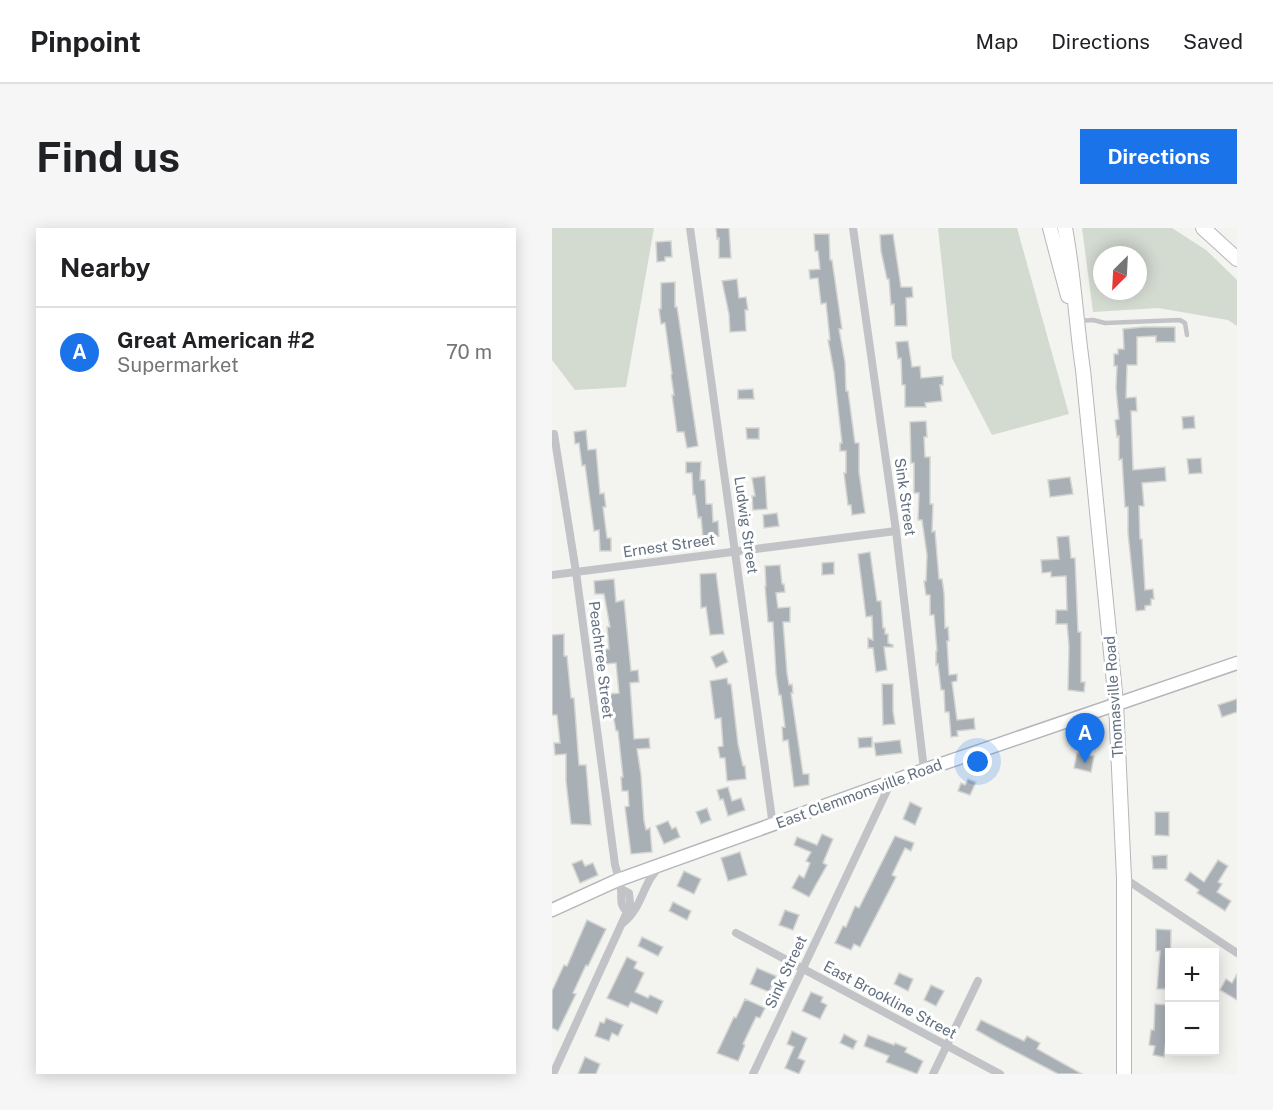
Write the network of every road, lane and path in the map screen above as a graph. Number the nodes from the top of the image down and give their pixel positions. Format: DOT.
graph roads {
  1 [pos="690,228"];
  2 [pos="853,228"];
  3 [pos="1050,228"];
  4 [pos="1065,228"];
  5 [pos="1203,228"];
  6 [pos="1237,259"];
  7 [pos="1076,321"];
  8 [pos="1187,335"];
  9 [pos="554,434"];
  10 [pos="896,531"];
  11 [pos="736,551"];
  12 [pos="576,572"];
  13 [pos="552,575"];
  14 [pos="1237,663"];
  15 [pos="1116,704"];
  16 [pos="924,770"];
  17 [pos="890,784"];
  18 [pos="773,826"];
  19 [pos="663,864"];
  20 [pos="1125,878"];
  21 [pos="620,884"];
  22 [pos="552,910"];
  23 [pos="622,924"];
  24 [pos="736,933"];
  25 [pos="1237,953"];
  26 [pos="803,969"];
  27 [pos="978,981"];
  28 [pos="946,1046"];
  29 [pos="553,1074"];
  30 [pos="753,1074"];
  31 [pos="933,1074"];
  32 [pos="1000,1074"];
  33 [pos="1124,1074"];
  1 -- 11 [label="street, Ludwig Street"];
  2 -- 10 [label="street, Sink Street"];
  3 -- 7 [label="main road, Thomasville Road"];
  4 -- 7 [label="main road, Thomasville Road"];
  5 -- 6 [label="main road"];
  7 -- 8 [label="lane"];
  7 -- 15 [label="main road, Thomasville Road"];
  9 -- 12 [label="street, Peachtree Street"];
  10 -- 11 [label="street, Ernest Street"];
  10 -- 16 [label="street, Sink Street"];
  11 -- 12 [label="street, Ernest Street"];
  11 -- 18 [label="street, Ludwig Street"];
  12 -- 13 [label="street, Ernest Street"];
  12 -- 21 [label="street, Peachtree Street"];
  14 -- 15 [label="main road, East Clemmonsville Road"];
  15 -- 16 [label="main road, East Clemmonsville Road"];
  15 -- 20 [label="main road, Thomasville Road"];
  16 -- 17 [label="main road, East Clemmonsville Road"];
  17 -- 18 [label="main road, East Clemmonsville Road"];
  17 -- 26 [label="street, Sink Street"];
  18 -- 19 [label="main road, East Clemmonsville Road"];
  19 -- 21 [label="main road, East Clemmonsville Road"];
  19 -- 23 [label="street"];
  20 -- 25 [label="street"];
  20 -- 33 [label="main road, Thomasville Road"];
  21 -- 22 [label="main road, East Clemmonsville Road"];
  21 -- 23 [label="street, Peachtree Street"];
  23 -- 29 [label="street, Peachtree Street"];
  24 -- 26 [label="street, East Brookline Street"];
  26 -- 28 [label="street, East Brookline Street"];
  26 -- 30 [label="street, Sink Street"];
  27 -- 28 [label="street"];
  28 -- 31 [label="street"];
  28 -- 32 [label="street, East Brookline Street"];
}
